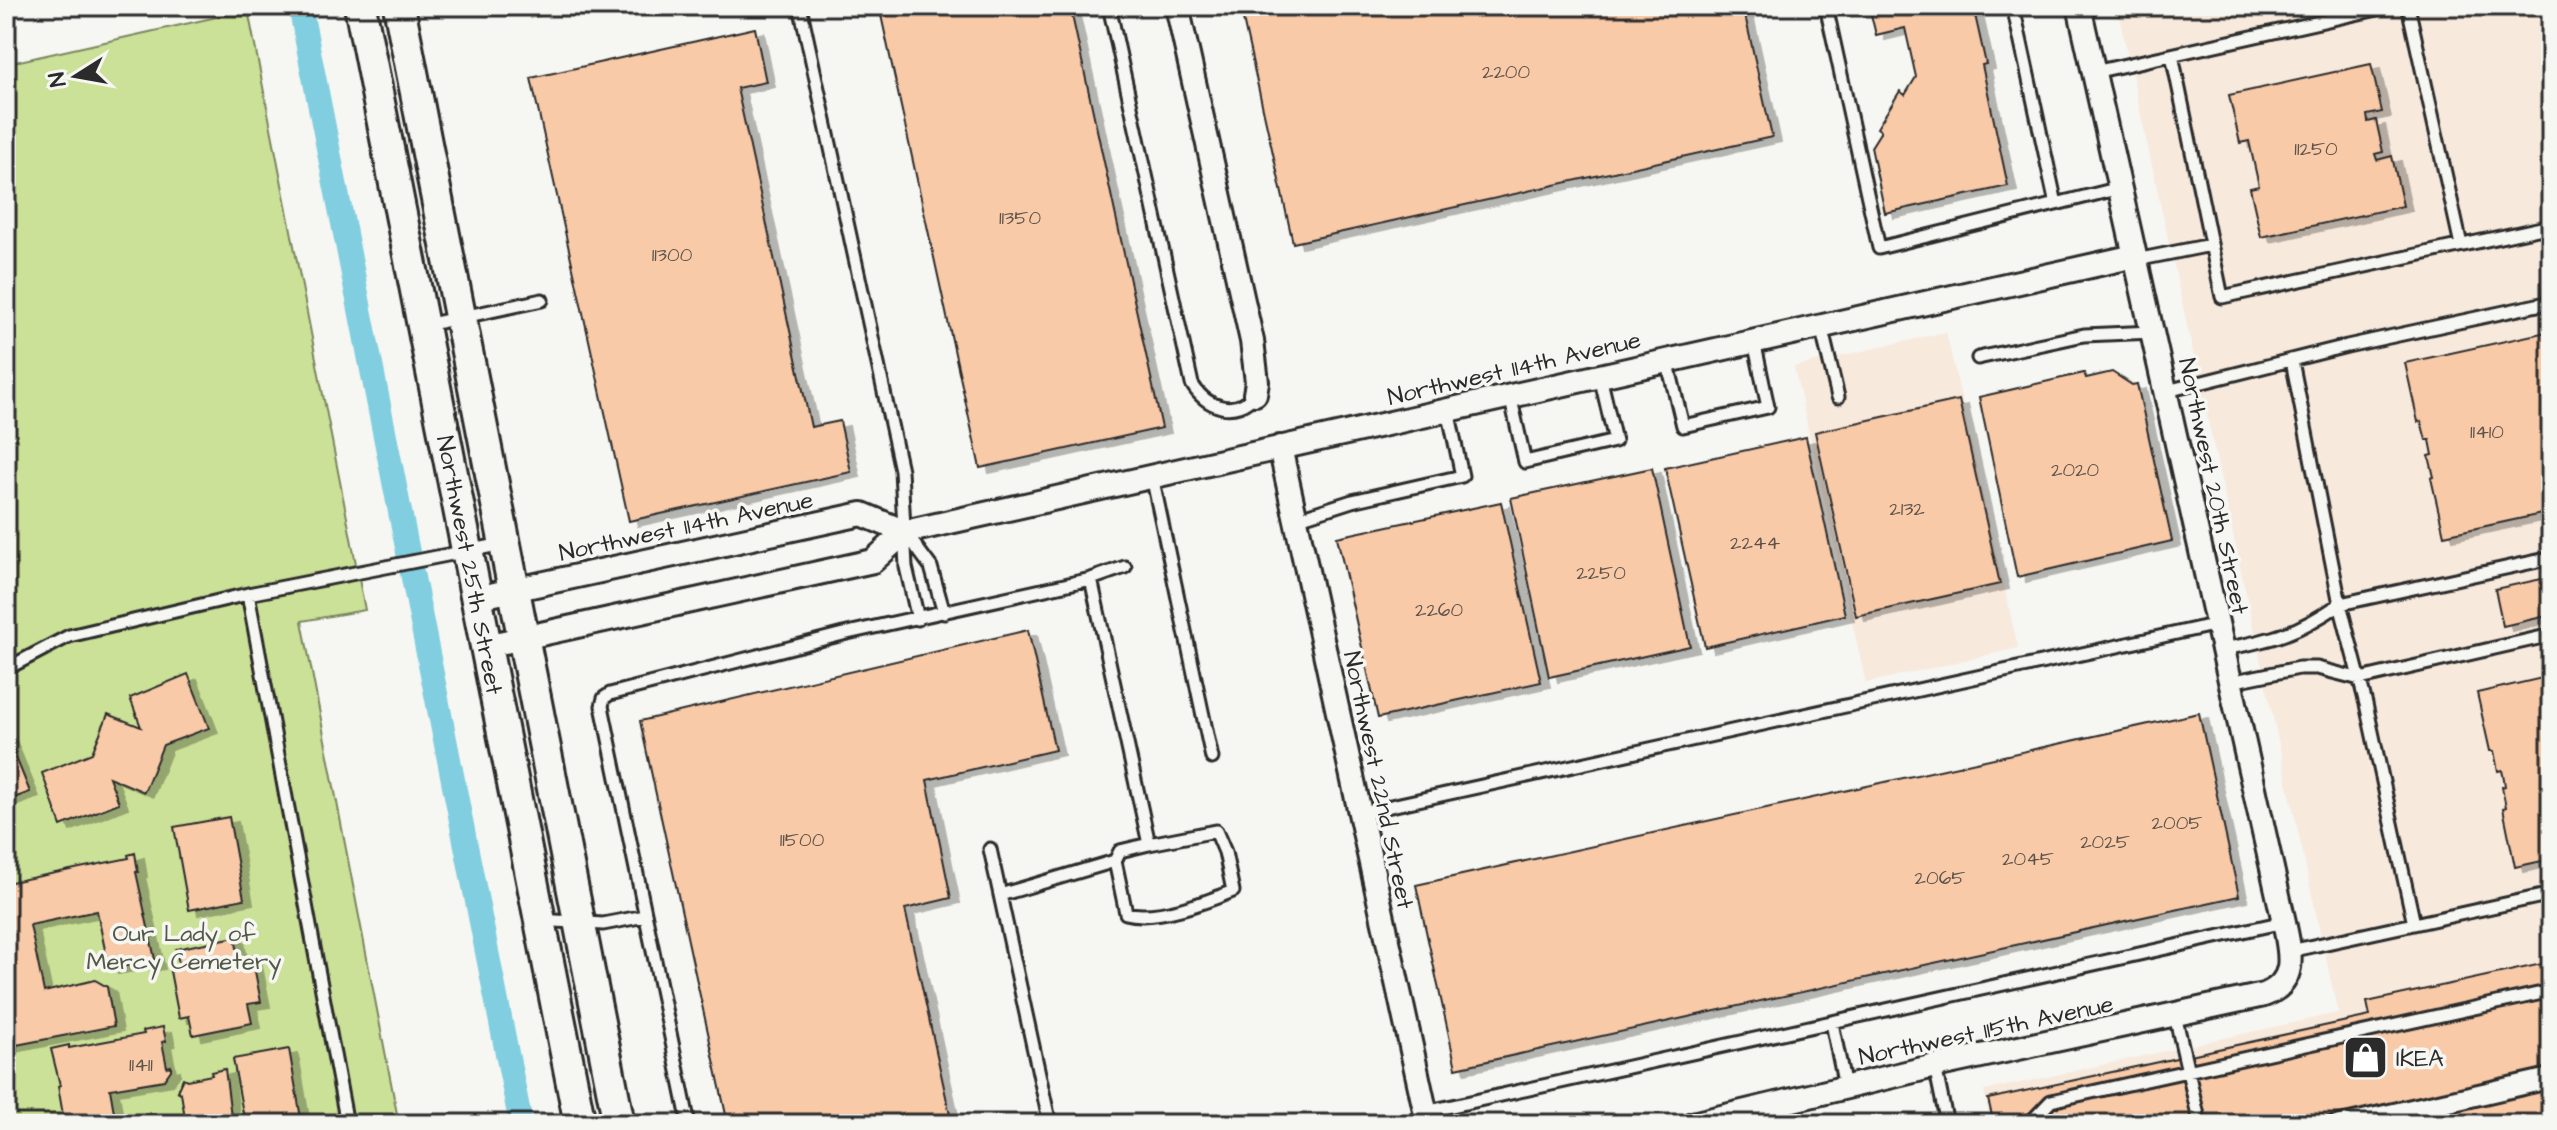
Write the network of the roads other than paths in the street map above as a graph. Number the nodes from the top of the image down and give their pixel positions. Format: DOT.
graph roads {
  1 [pos="360,6"];
  2 [pos="399,6"];
  3 [pos="800,6"];
  4 [pos="1109,6"];
  5 [pos="1177,6"];
  6 [pos="1826,6"];
  7 [pos="2013,6"];
  8 [pos="2079,6"];
  9 [pos="2391,6"];
  10 [pos="2408,6"];
  11 [pos="2172,55"];
  12 [pos="2094,72"];
  13 [pos="2120,188"];
  14 [pos="2056,204"];
  15 [pos="2551,226"];
  16 [pos="2211,245"];
  17 [pos="2461,245"];
  18 [pos="2136,258"];
  19 [pos="542,300"];
  20 [pos="2551,302"];
  21 [pos="461,318"];
  22 [pos="423,325"];
  23 [pos="1821,326"];
  24 [pos="2153,332"];
  25 [pos="1754,341"];
  26 [pos="1978,358"];
  27 [pos="1667,360"];
  28 [pos="2292,361"];
  29 [pos="1600,374"];
  30 [pos="2167,391"];
  31 [pos="1255,394"];
  32 [pos="1510,395"];
  33 [pos="1838,397"];
  34 [pos="1448,410"];
  35 [pos="1280,447"];
  36 [pos="1152,476"];
  37 [pos="1296,519"];
  38 [pos="905,532"];
  39 [pos="505,544"];
  40 [pos="467,550"];
  41 [pos="2551,558"];
  42 [pos="1125,567"];
  43 [pos="1091,579"];
  44 [pos="514,590"];
  45 [pos="248,594"];
  46 [pos="476,598"];
  47 [pos="2340,604"];
  48 [pos="944,613"];
  49 [pos="918,619"];
  50 [pos="2218,624"];
  51 [pos="2551,635"];
  52 [pos="523,638"];
  53 [pos="486,646"];
  54 [pos="2223,649"];
  55 [pos="6,669"];
  56 [pos="2360,679"];
  57 [pos="2230,682"];
  58 [pos="1212,758"];
  59 [pos="1359,813"];
  60 [pos="1149,844"];
  61 [pos="990,849"];
  62 [pos="1115,861"];
  63 [pos="2551,894"];
  64 [pos="1000,895"];
  65 [pos="645,916"];
  66 [pos="540,920"];
  67 [pos="2284,922"];
  68 [pos="579,923"];
  69 [pos="2414,924"];
  70 [pos="2290,951"];
  71 [pos="2286,978"];
  72 [pos="2551,991"];
  73 [pos="2175,1015"];
  74 [pos="1832,1023"];
  75 [pos="1935,1066"];
  76 [pos="2551,1074"];
  77 [pos="2551,1082"];
  78 [pos="1845,1087"];
  79 [pos="1427,1118"];
  80 [pos="347,1124"];
  81 [pos="580,1124"];
  82 [pos="619,1124"];
  83 [pos="689,1124"];
  84 [pos="1050,1124"];
  85 [pos="1692,1124"];
  86 [pos="1947,1124"];
  87 [pos="2029,1124"];
  88 [pos="2200,1124"];
  89 [pos="2329,1124"];
  90 [pos="2370,1124"];
  1 -- 22 [label="main road, Northwest 25th Street"];
  2 -- 21 [label="main road, Northwest 25th Street"];
  3 -- 38 [label="lane"];
  4 -- 31 [label="lane"];
  5 -- 31 [label="street"];
  6 -- 14 [label="lane"];
  7 -- 14 [label="lane"];
  8 -- 12 [label="street, Northwest 20th Street"];
  9 -- 11 [label="lane"];
  10 -- 17 [label="lane"];
  11 -- 12 [label="lane"];
  11 -- 16 [label="lane"];
  12 -- 13 [label="street, Northwest 20th Street"];
  13 -- 14 [label="lane"];
  13 -- 18 [label="street, Northwest 20th Street"];
  15 -- 17 [label="lane"];
  16 -- 17 [label="lane"];
  16 -- 18 [label="lane"];
  18 -- 23 [label="street, Northwest 114th Avenue"];
  18 -- 24 [label="street, Northwest 20th Street"];
  19 -- 21 [label="lane"];
  20 -- 28 [label="lane"];
  21 -- 22 [label="lane"];
  21 -- 39 [label="main road, Northwest 25th Street"];
  22 -- 40 [label="main road, Northwest 25th Street"];
  23 -- 25 [label="street, Northwest 114th Avenue"];
  23 -- 33 [label="lane"];
  24 -- 26 [label="lane"];
  24 -- 30 [label="street, Northwest 20th Street"];
  25 -- 27 [label="street, Northwest 114th Avenue"];
  25 -- 27 [label="lane"];
  27 -- 29 [label="street, Northwest 114th Avenue"];
  28 -- 30 [label="lane"];
  28 -- 47 [label="lane"];
  29 -- 32 [label="street, Northwest 114th Avenue"];
  29 -- 32 [label="lane"];
  30 -- 50 [label="street, Northwest 20th Street"];
  32 -- 34 [label="street, Northwest 114th Avenue"];
  34 -- 35 [label="street, Northwest 114th Avenue"];
  34 -- 37 [label="lane"];
  35 -- 36 [label="street, Northwest 114th Avenue"];
  35 -- 37 [label="street, Northwest 22nd Street"];
  36 -- 38 [label="street, Northwest 114th Avenue"];
  36 -- 58 [label="lane"];
  37 -- 59 [label="street, Northwest 22nd Street"];
  38 -- 44 [label="street, Northwest 114th Avenue"];
  38 -- 48 [label="lane"];
  38 -- 49 [label="lane"];
  38 -- 52 [label="street, Northwest 114th Avenue"];
  39 -- 40 [label="lane"];
  39 -- 44 [label="main road, Northwest 25th Street"];
  40 -- 45 [label="lane"];
  40 -- 46 [label="main road, Northwest 25th Street"];
  41 -- 47 [label="lane"];
  42 -- 43 [label="lane"];
  43 -- 48 [label="lane"];
  43 -- 60 [label="lane"];
  44 -- 46 [label="street, Northwest 114th Avenue"];
  44 -- 52 [label="main road, Northwest 25th Street"];
  45 -- 55 [label="lane"];
  45 -- 80 [label="lane"];
  46 -- 53 [label="main road, Northwest 25th Street"];
  47 -- 54 [label="lane"];
  47 -- 56 [label="lane"];
  48 -- 49 [label="lane"];
  49 -- 65 [label="lane"];
  50 -- 54 [label="street, Northwest 20th Street"];
  50 -- 59 [label="lane"];
  51 -- 56 [label="lane"];
  52 -- 53 [label="street, Northwest 114th Avenue"];
  52 -- 68 [label="main road, Northwest 25th Street"];
  53 -- 66 [label="main road, Northwest 25th Street"];
  54 -- 57 [label="street, Northwest 20th Street"];
  56 -- 57 [label="lane"];
  56 -- 69 [label="lane"];
  57 -- 67 [label="street, Northwest 20th Street"];
  59 -- 79 [label="street, Northwest 22nd Street"];
  60 -- 62 [label="lane"];
  60 -- 62 [label="lane"];
  61 -- 64 [label="lane"];
  62 -- 64 [label="lane"];
  63 -- 69 [label="lane"];
  64 -- 84 [label="lane"];
  65 -- 68 [label="lane"];
  65 -- 83 [label="lane"];
  66 -- 68 [label="lane"];
  66 -- 81 [label="main road, Northwest 25th Street"];
  67 -- 70 [label="street, Northwest 20th Street"];
  67 -- 74 [label="lane"];
  68 -- 82 [label="main road, Northwest 25th Street"];
  69 -- 70 [label="lane"];
  70 -- 71 [label="street, Northwest 20th Street"];
  71 -- 73 [label="street, Northwest 115th Avenue"];
  72 -- 87 [label="lane"];
  73 -- 75 [label="street, Northwest 115th Avenue"];
  73 -- 88 [label="lane"];
  74 -- 78 [label="lane"];
  74 -- 79 [label="lane"];
  75 -- 78 [label="street, Northwest 115th Avenue"];
  75 -- 86 [label="lane"];
  76 -- 89 [label="lane"];
  77 -- 90 [label="lane"];
  78 -- 85 [label="street, Northwest 115th Avenue"];
}
